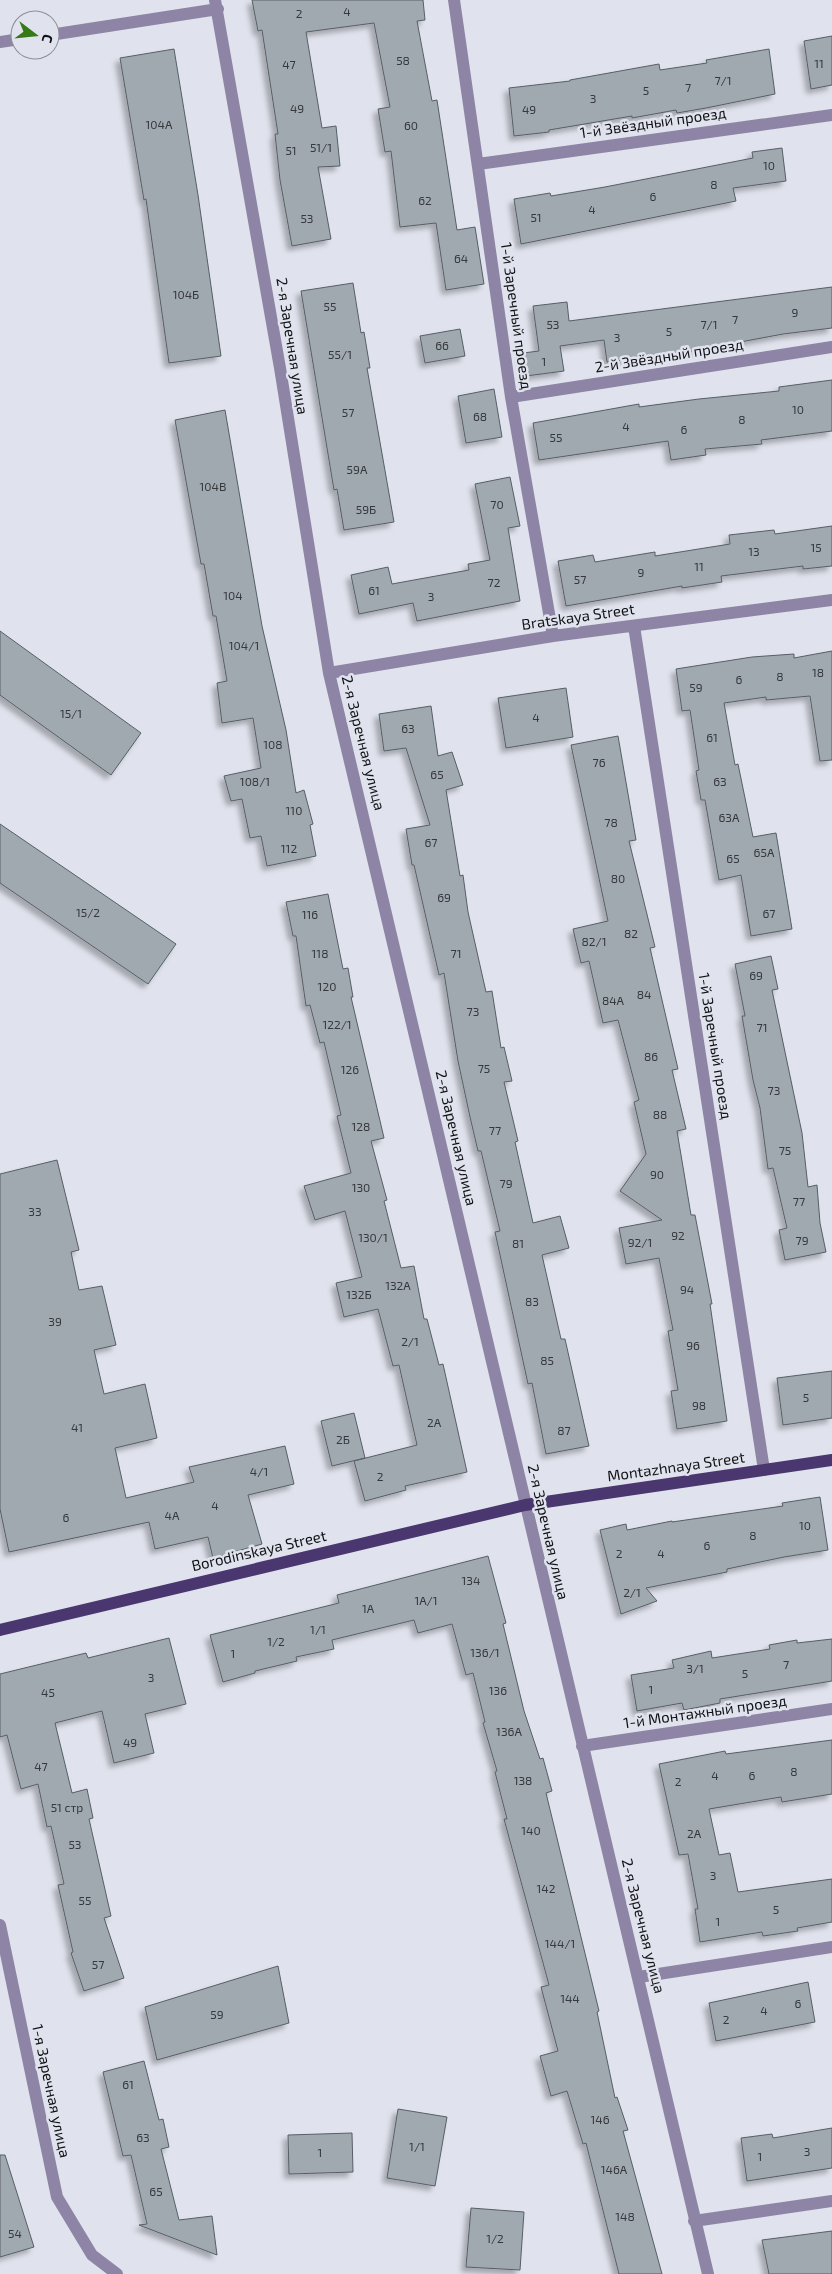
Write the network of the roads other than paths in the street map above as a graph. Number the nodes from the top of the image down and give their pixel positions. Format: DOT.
graph roads {
  1 [pos="454,0"];
  2 [pos="217,5"];
  3 [pos="60,33"];
  4 [pos="832,115"];
  5 [pos="478,164"];
  6 [pos="832,346"];
  7 [pos="511,397"];
  8 [pos="832,600"];
  9 [pos="634,626"];
  10 [pos="553,636"];
  11 [pos="329,673"];
  12 [pos="832,1460"];
  13 [pos="764,1470"];
  14 [pos="525,1505"];
  15 [pos="0,1630"];
  16 [pos="832,1709"];
  17 [pos="582,1746"];
  18 [pos="0,1925"];
  19 [pos="832,1947"];
  20 [pos="639,1977"];
  21 [pos="832,2201"];
  22 [pos="694,2221"];
  23 [pos="117,2274"];
  24 [pos="708,2274"];
  1 -- 5 [label="street, 1-й Заречный проезд"];
  2 -- 3 [label="street"];
  2 -- 11 [label="street, 2-я Заречная улица"];
  4 -- 5 [label="street, 1-й Звёздный проезд"];
  5 -- 7 [label="street, 1-й Заречный проезд"];
  6 -- 7 [label="street, 2-й Звёздный проезд"];
  7 -- 10 [label="street, 1-й Заречный проезд"];
  8 -- 9 [label="street, Bratskaya Street"];
  9 -- 10 [label="street, Bratskaya Street"];
  9 -- 13 [label="street, 1-й Заречный проезд"];
  10 -- 11 [label="street, Bratskaya Street"];
  11 -- 14 [label="street, 2-я Заречная улица"];
  12 -- 13 [label="main road, Montazhnaya Street"];
  13 -- 14 [label="main road, Montazhnaya Street"];
  14 -- 15 [label="main road, Borodinskaya Street"];
  14 -- 17 [label="street, 2-я Заречная улица"];
  16 -- 17 [label="street, 1-й Монтажный проезд"];
  17 -- 20 [label="street, 2-я Заречная улица"];
  18 -- 23 [label="street, 1-я Заречная улица"];
  19 -- 20 [label="street"];
  20 -- 22 [label="street, 2-я Заречная улица"];
  21 -- 22 [label="street"];
  22 -- 24 [label="street, 2-я Заречная улица"];
}
